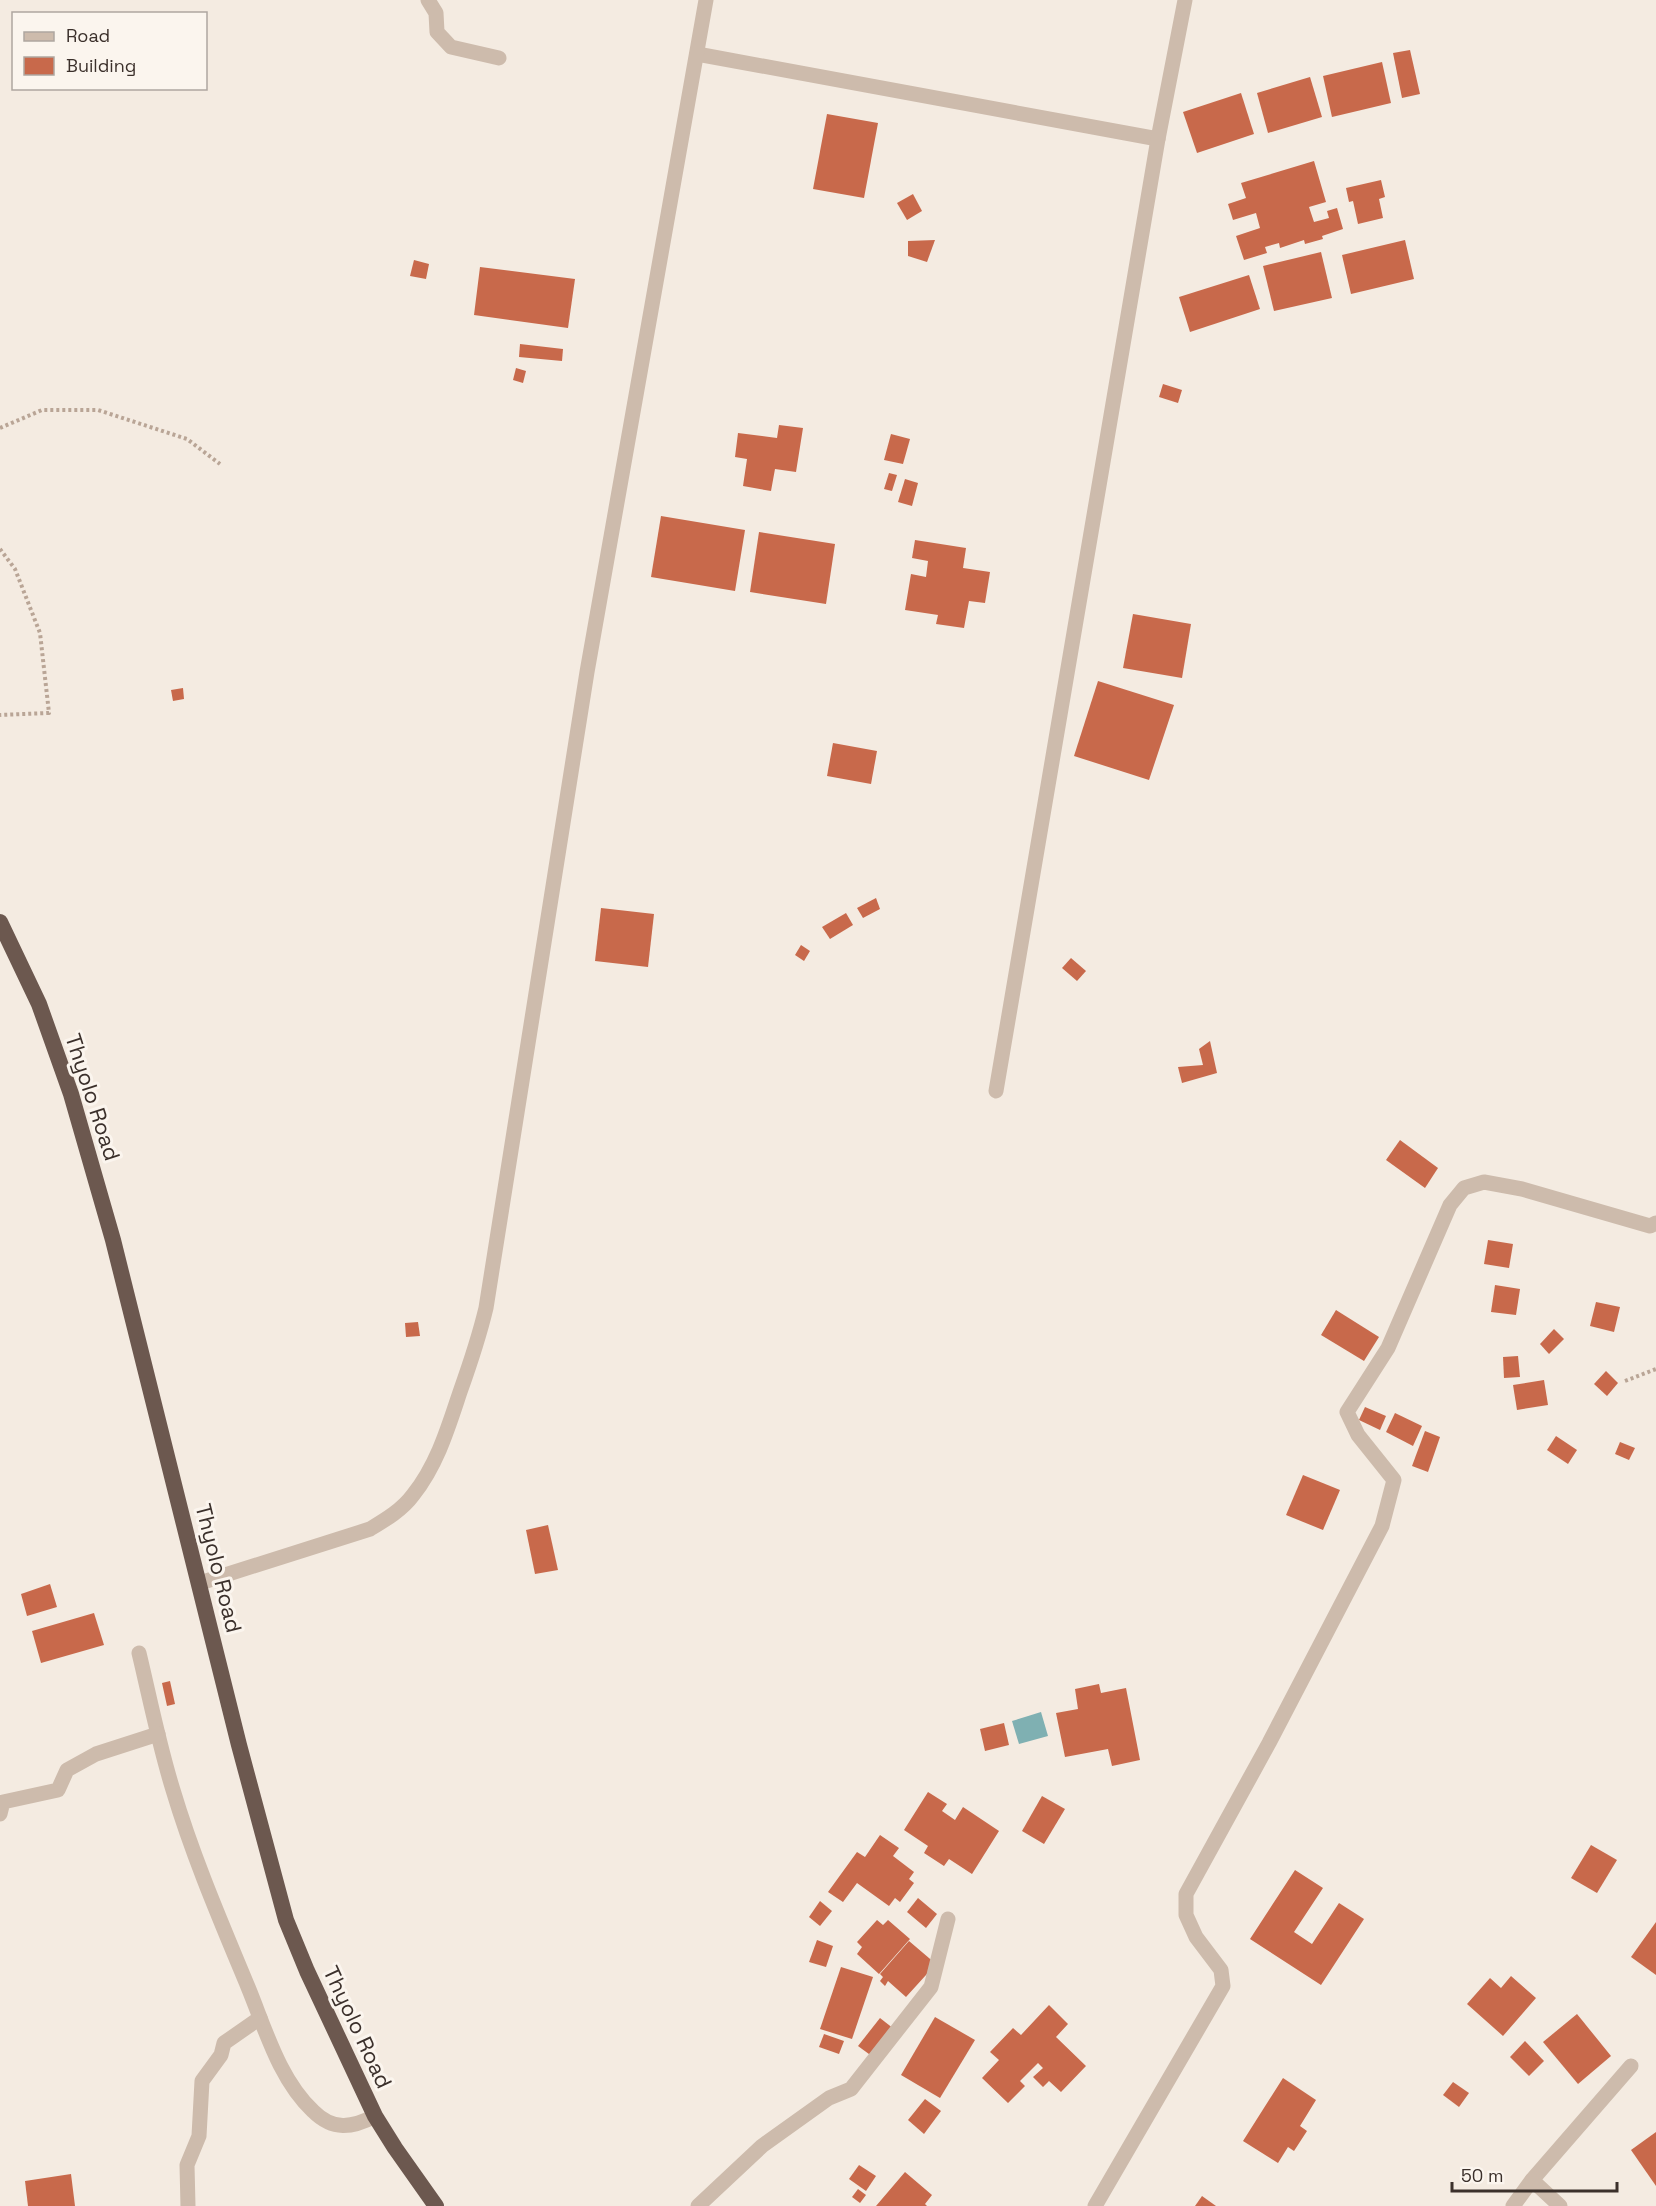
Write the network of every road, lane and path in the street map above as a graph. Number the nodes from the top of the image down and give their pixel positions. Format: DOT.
graph roads {
  1 [pos="428,0"];
  2 [pos="706,0"];
  3 [pos="1185,0"];
  4 [pos="697,54"];
  5 [pos="500,58"];
  6 [pos="1158,139"];
  7 [pos="0,428"];
  8 [pos="220,465"];
  9 [pos="0,549"];
  10 [pos="0,715"];
  11 [pos="0,922"];
  12 [pos="996,1090"];
  13 [pos="1656,1223"];
  14 [pos="1656,1369"];
  15 [pos="1625,1381"];
  16 [pos="200,1583"];
  17 [pos="139,1653"];
  18 [pos="158,1734"];
  19 [pos="0,1814"];
  20 [pos="948,1919"];
  21 [pos="261,2018"];
  22 [pos="1631,2066"];
  23 [pos="375,2116"];
  24 [pos="1532,2180"];
  25 [pos="188,2206"];
  26 [pos="436,2206"];
  27 [pos="698,2206"];
  28 [pos="1095,2206"];
  29 [pos="1513,2206"];
  30 [pos="1560,2206"];
  1 -- 5 [label="street"];
  2 -- 4 [label="street"];
  3 -- 6 [label="street"];
  4 -- 6 [label="street"];
  4 -- 16 [label="street"];
  6 -- 12 [label="street"];
  7 -- 8 [label="path"];
  9 -- 10 [label="path"];
  11 -- 16 [label="highway, Thyolo Road"];
  13 -- 28 [label="street"];
  14 -- 15 [label="path"];
  16 -- 23 [label="highway, Thyolo Road"];
  17 -- 18 [label="street"];
  18 -- 19 [label="street"];
  18 -- 21 [label="street"];
  20 -- 27 [label="street"];
  21 -- 23 [label="street"];
  21 -- 25 [label="street"];
  22 -- 24 [label="street"];
  23 -- 26 [label="highway, Thyolo Road"];
  24 -- 29 [label="street"];
  24 -- 30 [label="street"];
}
